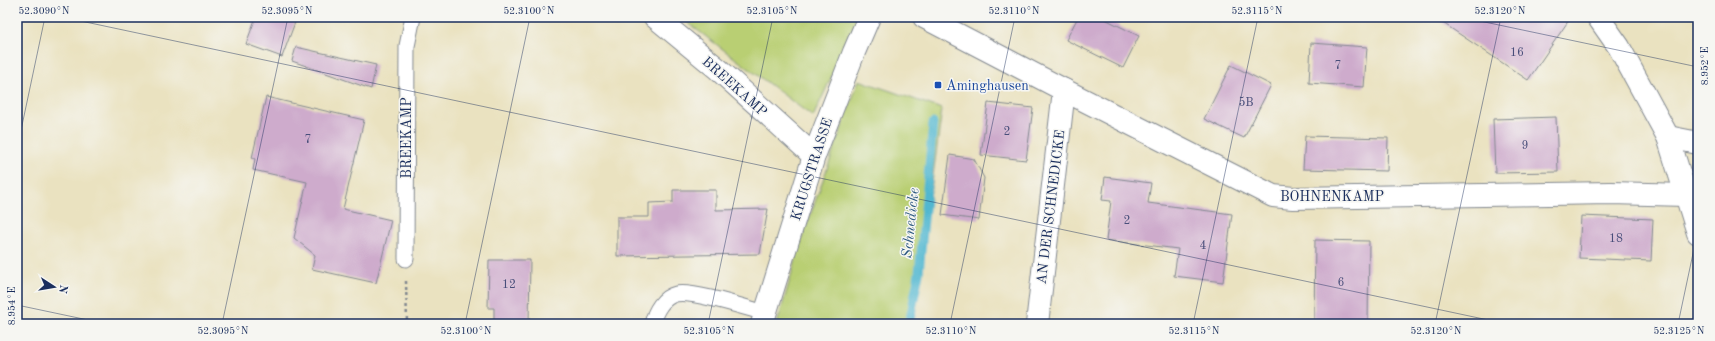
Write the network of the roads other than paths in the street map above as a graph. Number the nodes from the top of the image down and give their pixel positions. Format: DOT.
graph roads {
  1 [pos="413,17"];
  2 [pos="655,17"];
  3 [pos="869,17"];
  4 [pos="924,17"];
  5 [pos="1598,17"];
  6 [pos="1064,90"];
  7 [pos="1668,137"];
  8 [pos="1698,143"];
  9 [pos="814,156"];
  10 [pos="1686,195"];
  11 [pos="1698,233"];
  12 [pos="406,259"];
  13 [pos="764,318"];
  14 [pos="652,324"];
  15 [pos="1037,324"];
  1 -- 12 [label="lane, BREEKAMP"];
  2 -- 9 [label="street, BREEKAMP"];
  3 -- 9 [label="street, KRUGSTRASSE"];
  4 -- 6 [label="street, BOHNENKAMP"];
  5 -- 7 [label="street"];
  6 -- 10 [label="street, BOHNENKAMP"];
  6 -- 15 [label="street, AN DER SCHNEDICKE"];
  7 -- 8 [label="street"];
  7 -- 10 [label="street"];
  9 -- 13 [label="street, KRUGSTRASSE"];
  10 -- 11 [label="street"];
  13 -- 14 [label="lane"];
}
